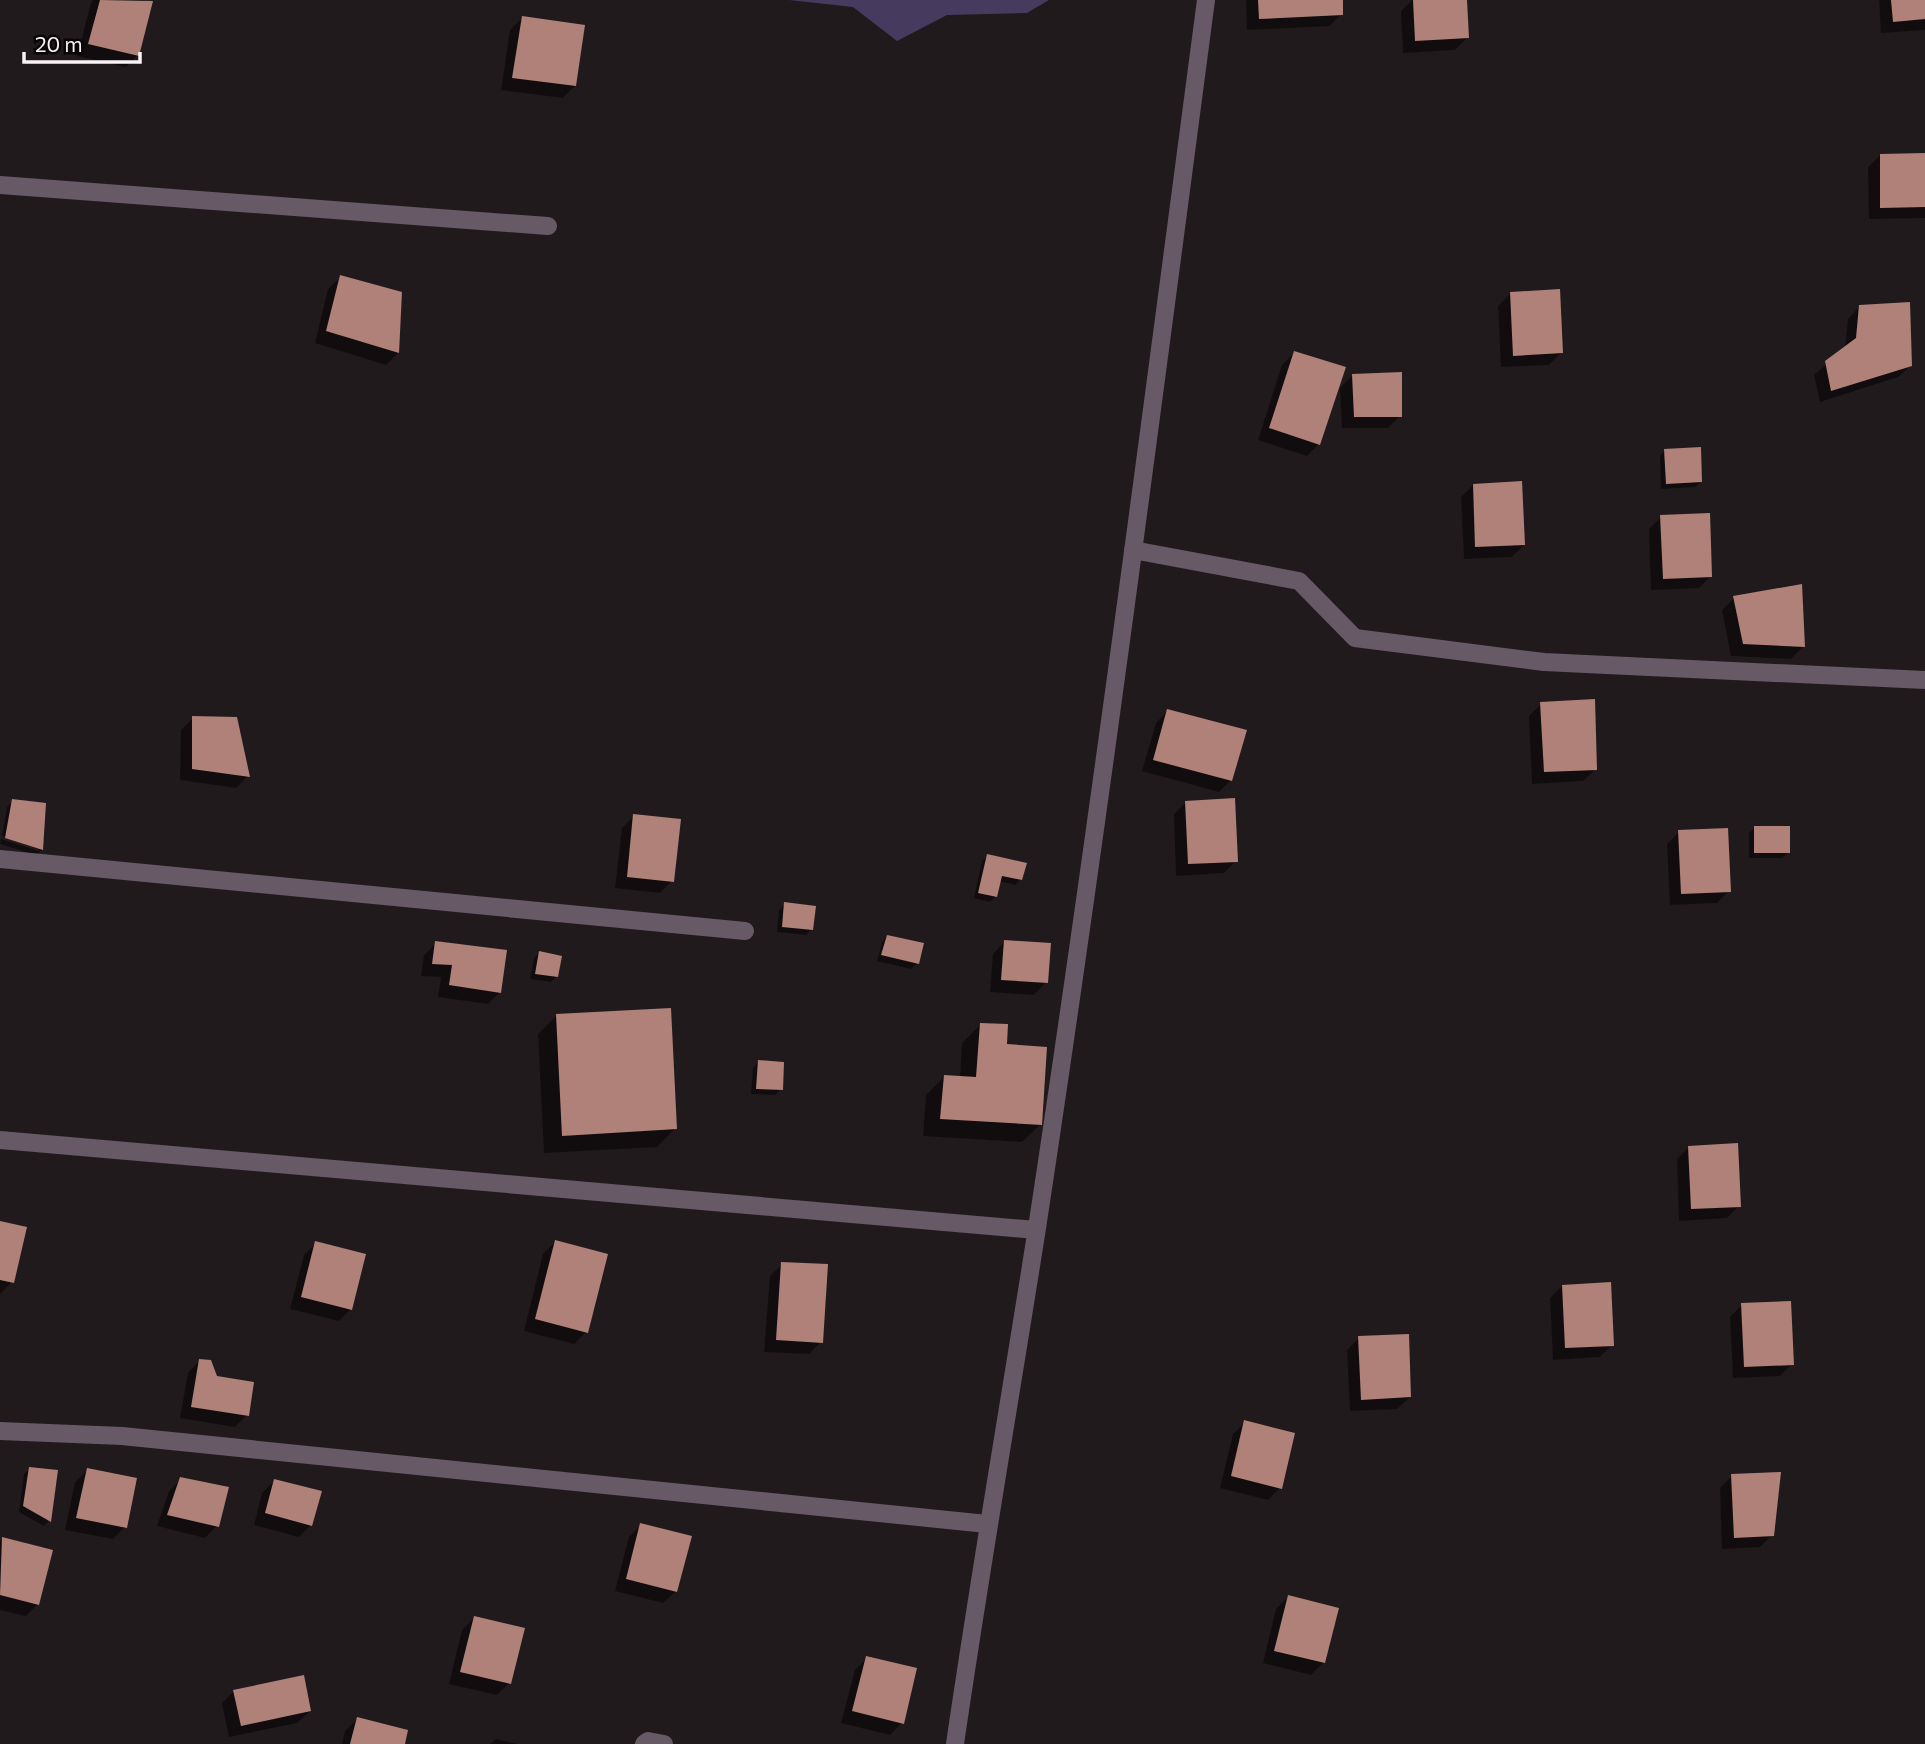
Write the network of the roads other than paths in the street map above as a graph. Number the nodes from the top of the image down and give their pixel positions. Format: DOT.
graph roads {
  1 [pos="1206,0"];
  2 [pos="0,185"];
  3 [pos="548,226"];
  4 [pos="1133,550"];
  5 [pos="1925,680"];
  6 [pos="0,859"];
  7 [pos="745,931"];
  8 [pos="0,1140"];
  9 [pos="1036,1230"];
  10 [pos="0,1431"];
  11 [pos="988,1524"];
  12 [pos="644,1744"];
  13 [pos="664,1744"];
  14 [pos="955,1744"];
  1 -- 4 [label="street"];
  2 -- 3 [label="street"];
  4 -- 5 [label="street"];
  4 -- 9 [label="street"];
  6 -- 7 [label="street"];
  8 -- 9 [label="street"];
  9 -- 11 [label="street"];
  10 -- 11 [label="street"];
  11 -- 14 [label="street"];
  12 -- 13 [label="street"];
}
